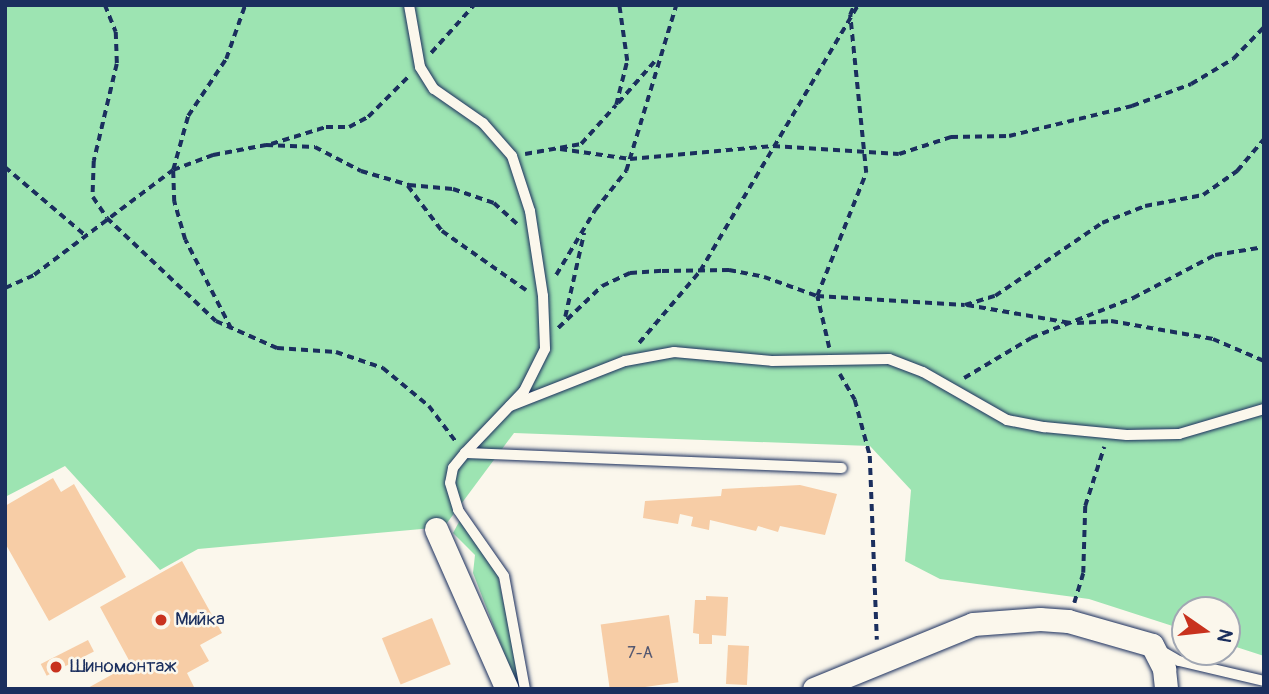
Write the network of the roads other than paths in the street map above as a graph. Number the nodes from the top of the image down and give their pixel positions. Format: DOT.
graph roads {
  1 [pos="409,5"];
  2 [pos="510,406"];
  3 [pos="1264,409"];
  4 [pos="465,453"];
  5 [pos="842,468"];
  6 [pos="436,529"];
  7 [pos="1152,645"];
  8 [pos="1264,681"];
  9 [pos="507,689"];
  10 [pos="525,689"];
  11 [pos="814,689"];
  12 [pos="1166,689"];
  1 -- 2 [label="lane"];
  2 -- 3 [label="lane"];
  2 -- 4 [label="lane"];
  4 -- 5 [label="lane"];
  4 -- 10 [label="lane"];
  6 -- 9 [label="street"];
  7 -- 8 [label="lane"];
  7 -- 11 [label="street"];
  7 -- 12 [label="street"];
}
